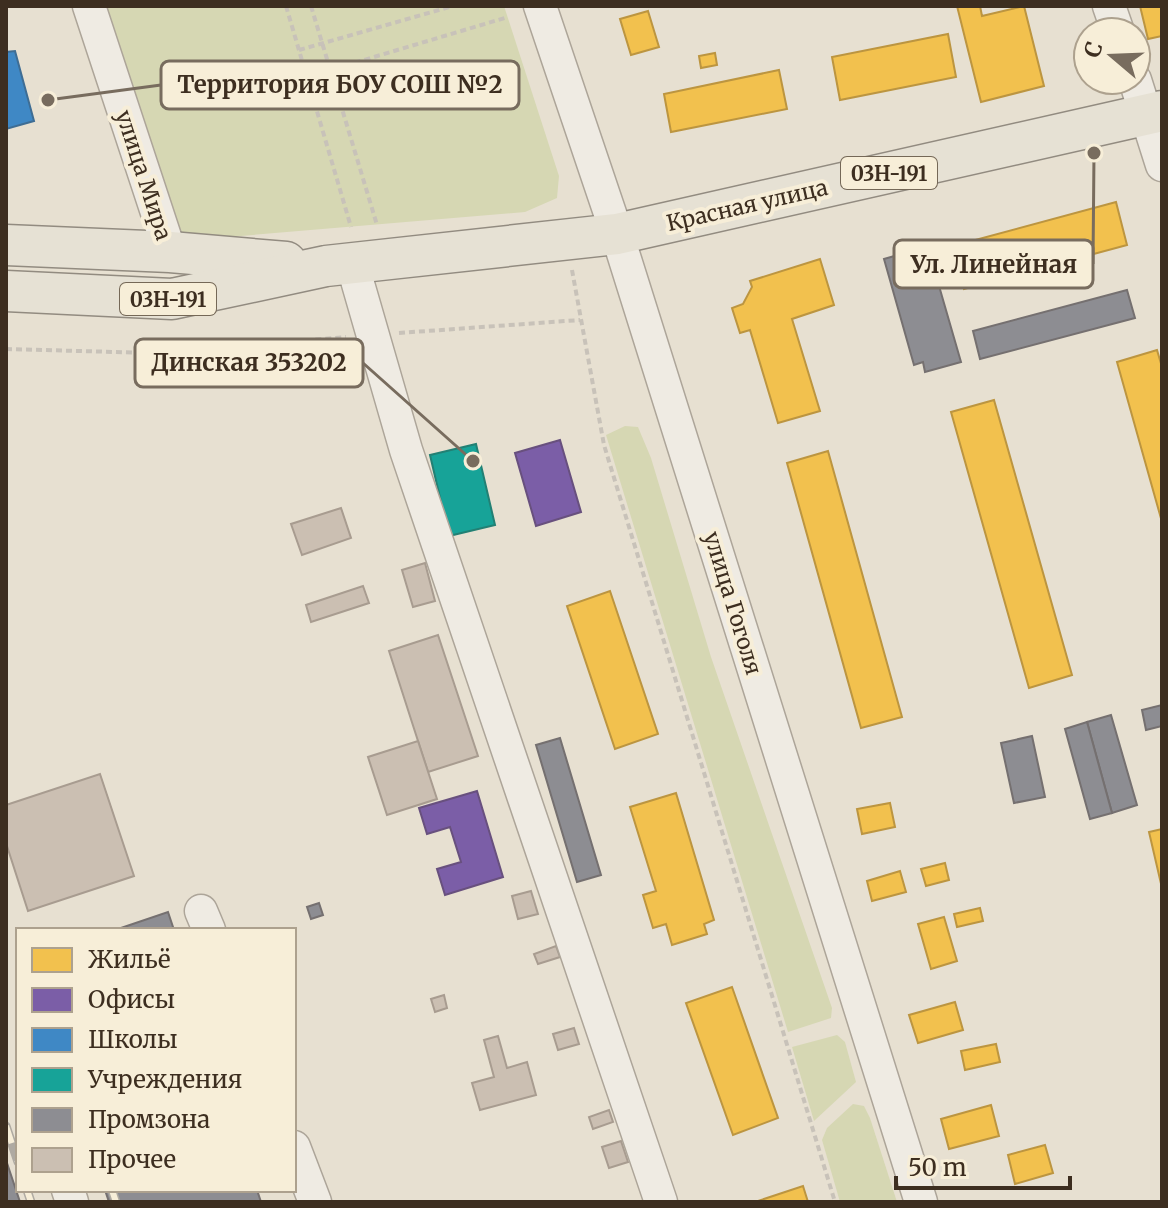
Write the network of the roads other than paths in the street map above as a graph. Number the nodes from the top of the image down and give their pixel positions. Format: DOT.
graph roads {
  1 [pos="89,6"];
  2 [pos="540,6"];
  3 [pos="1148,102"];
  4 [pos="1162,165"];
  5 [pos="617,234"];
  6 [pos="6,245"];
  7 [pos="170,252"];
  8 [pos="343,252"];
  9 [pos="6,291"];
  10 [pos="296,1152"];
  11 [pos="315,1202"];
  12 [pos="661,1202"];
  13 [pos="921,1202"];
  1 -- 7 [label="street, улица Мира"];
  2 -- 5 [label="street, улица Гоголя"];
  3 -- 4 [label="street"];
  3 -- 5 [label="main road, Красная улица / 03Н-191"];
  5 -- 8 [label="main road, Красная улица / 03Н-191"];
  5 -- 13 [label="street, улица Гоголя"];
  6 -- 7 [label="main road, Красная улица / 03Н-191"];
  7 -- 8 [label="main road, Красная улица / 03Н-191"];
  8 -- 9 [label="main road, Красная улица / 03Н-191"];
  8 -- 12 [label="street"];
  10 -- 11 [label="street"];
}
